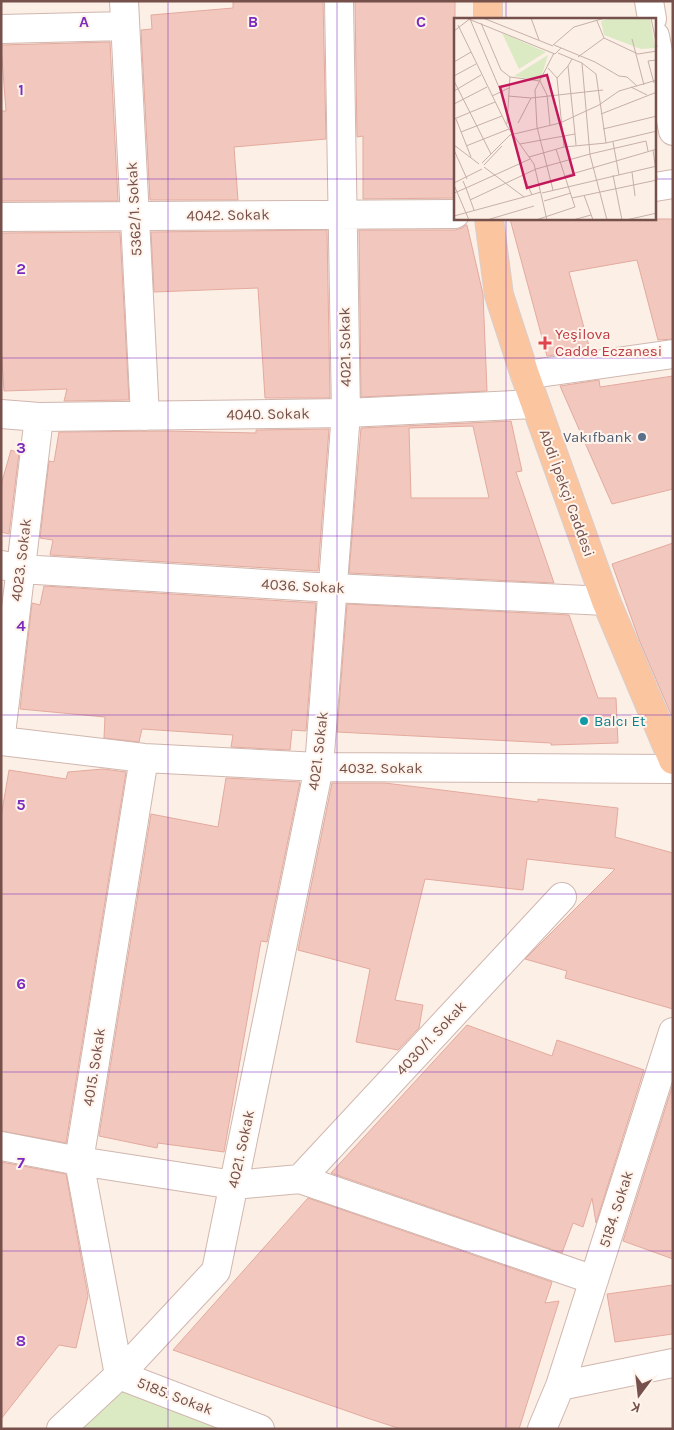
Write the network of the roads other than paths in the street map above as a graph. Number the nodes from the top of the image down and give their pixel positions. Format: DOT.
graph roads {
  1 [pos="339,1"];
  2 [pos="488,1"];
  3 [pos="649,1"];
  4 [pos="124,14"];
  5 [pos="488,18"];
  6 [pos="652,18"];
  7 [pos="1,29"];
  8 [pos="656,41"];
  9 [pos="673,131"];
  10 [pos="673,184"];
  11 [pos="656,187"];
  12 [pos="343,214"];
  13 [pos="454,214"];
  14 [pos="135,216"];
  15 [pos="1,217"];
  16 [pos="489,220"];
  17 [pos="673,354"];
  18 [pos="524,375"];
  19 [pos="535,404"];
  20 [pos="346,413"];
  21 [pos="1,414"];
  22 [pos="39,416"];
  23 [pos="145,416"];
  24 [pos="11,567"];
  25 [pos="333,588"];
  26 [pos="606,601"];
  27 [pos="1,734"];
  28 [pos="1,741"];
  29 [pos="144,758"];
  30 [pos="673,760"];
  31 [pos="319,768"];
  32 [pos="673,769"];
  33 [pos="562,897"];
  34 [pos="673,1032"];
  35 [pos="1,1146"];
  36 [pos="79,1160"];
  37 [pos="300,1179"];
  38 [pos="234,1185"];
  39 [pos="594,1280"];
  40 [pos="673,1363"];
  41 [pos="119,1376"];
  42 [pos="560,1386"];
  43 [pos="61,1429"];
  44 [pos="260,1429"];
  45 [pos="542,1429"];
  1 -- 12 [label="street, 4021. Sokak"];
  2 -- 5 [label="main road"];
  3 -- 6 [label="street"];
  4 -- 7 [label="street"];
  4 -- 14 [label="street, 5362/1. Sokak"];
  8 -- 9 [label="street"];
  10 -- 11 [label="street"];
  12 -- 13 [label="street, 4042. Sokak"];
  12 -- 14 [label="street, 4042. Sokak"];
  12 -- 20 [label="street, 4021. Sokak"];
  14 -- 15 [label="street, 4042. Sokak"];
  14 -- 23 [label="street, 5362/1. Sokak"];
  16 -- 18 [label="main road, Abdi İpekçi Caddesi"];
  17 -- 18 [label="street"];
  18 -- 19 [label="main road, Abdi İpekçi Caddesi"];
  19 -- 20 [label="street, 4040. Sokak"];
  19 -- 26 [label="main road, Abdi İpekçi Caddesi"];
  20 -- 23 [label="street, 4040. Sokak"];
  20 -- 25 [label="street, 4021. Sokak"];
  21 -- 22 [label="street, 4040. Sokak"];
  22 -- 23 [label="street, 4040. Sokak"];
  22 -- 24 [label="street, 4023. Sokak"];
  24 -- 25 [label="street, 4036. Sokak"];
  24 -- 27 [label="street, 4023. Sokak"];
  25 -- 26 [label="street, 4036. Sokak"];
  25 -- 31 [label="street, 4021. Sokak"];
  26 -- 30 [label="main road, Abdi İpekçi Caddesi"];
  28 -- 29 [label="street, 4032. Sokak"];
  29 -- 31 [label="street, 4032. Sokak"];
  29 -- 36 [label="street, 4015. Sokak"];
  31 -- 32 [label="street, 4032. Sokak"];
  31 -- 38 [label="street, 4021. Sokak"];
  33 -- 37 [label="street, 4030/1. Sokak"];
  34 -- 39 [label="street, 5184. Sokak"];
  35 -- 36 [label="street"];
  36 -- 38 [label="street"];
  36 -- 41 [label="street, 4015. Sokak"];
  37 -- 38 [label="street"];
  37 -- 39 [label="street"];
  38 -- 41 [label="street, 4021. Sokak"];
  39 -- 42 [label="street, 5184. Sokak"];
  40 -- 42 [label="street"];
  41 -- 43 [label="street, 4021. Sokak"];
  41 -- 44 [label="street, 5185. Sokak"];
  42 -- 45 [label="street"];
}
